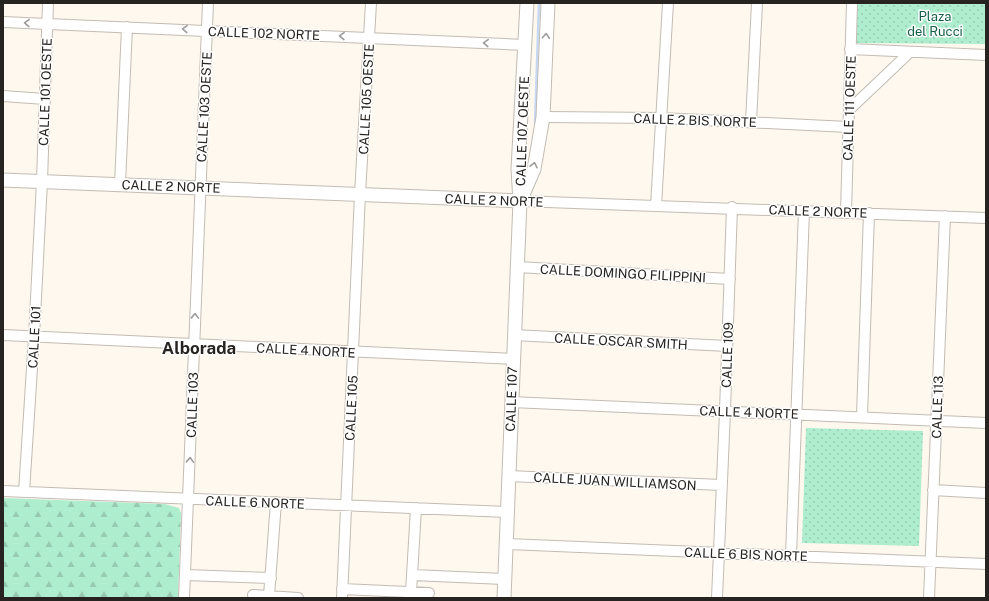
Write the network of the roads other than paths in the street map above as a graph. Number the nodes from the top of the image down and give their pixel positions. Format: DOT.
graph roads {
  1 [pos="48,3"];
  2 [pos="208,3"];
  3 [pos="371,3"];
  4 [pos="527,3"];
  5 [pos="548,3"];
  6 [pos="668,3"];
  7 [pos="757,3"];
  8 [pos="852,3"];
  9 [pos="3,22"];
  10 [pos="48,24"];
  11 [pos="126,27"];
  12 [pos="207,30"];
  13 [pos="370,37"];
  14 [pos="525,45"];
  15 [pos="850,49"];
  16 [pos="910,52"];
  17 [pos="986,55"];
  18 [pos="3,96"];
  19 [pos="45,99"];
  20 [pos="848,110"];
  21 [pos="543,117"];
  22 [pos="661,118"];
  23 [pos="750,122"];
  24 [pos="848,127"];
  25 [pos="3,180"];
  26 [pos="42,181"];
  27 [pos="120,184"];
  28 [pos="200,188"];
  29 [pos="360,194"];
  30 [pos="520,201"];
  31 [pos="656,206"];
  32 [pos="732,208"];
  33 [pos="804,211"];
  34 [pos="846,212"];
  35 [pos="869,213"];
  36 [pos="945,216"];
  37 [pos="986,218"];
  38 [pos="517,266"];
  39 [pos="730,279"];
  40 [pos="3,335"];
  41 [pos="514,335"];
  42 [pos="34,337"];
  43 [pos="194,344"];
  44 [pos="727,346"];
  45 [pos="353,352"];
  46 [pos="513,360"];
  47 [pos="511,402"];
  48 [pos="725,411"];
  49 [pos="796,414"];
  50 [pos="862,416"];
  51 [pos="936,421"];
  52 [pos="986,423"];
  53 [pos="508,476"];
  54 [pos="722,486"];
  55 [pos="933,490"];
  56 [pos="3,491"];
  57 [pos="24,492"];
  58 [pos="986,493"];
  59 [pos="188,499"];
  60 [pos="276,502"];
  61 [pos="346,505"];
  62 [pos="416,508"];
  63 [pos="507,512"];
  64 [pos="506,544"];
  65 [pos="719,552"];
  66 [pos="791,555"];
  67 [pos="930,561"];
  68 [pos="986,564"];
  69 [pos="185,575"];
  70 [pos="254,576"];
  71 [pos="412,576"];
  72 [pos="430,576"];
  73 [pos="271,578"];
  74 [pos="504,579"];
  75 [pos="411,592"];
  76 [pos="342,594"];
  77 [pos="429,595"];
  78 [pos="269,596"];
  79 [pos="253,597"];
  80 [pos="184,598"];
  81 [pos="298,598"];
  82 [pos="504,598"];
  83 [pos="717,598"];
  84 [pos="929,598"];
  1 -- 10 [label="street, CALLE 101 OESTE"];
  2 -- 12 [label="street, CALLE 103 OESTE"];
  3 -- 13 [label="street, CALLE 105 OESTE"];
  4 -- 14 [label="street, CALLE 107 OESTE"];
  21 -- 5 [label="street, CALLE 107 OESTE, one-way"];
  6 -- 22 [label="street"];
  7 -- 23 [label="street"];
  8 -- 15 [label="street, CALLE 111 OESTE"];
  10 -- 9 [label="street, CALLE 102 NORTE, one-way"];
  10 -- 11 [label="street, CALLE 102 NORTE"];
  10 -- 19 [label="street, CALLE 101 OESTE"];
  12 -- 11 [label="street, CALLE 102 NORTE, one-way"];
  11 -- 27 [label="street"];
  13 -- 12 [label="street, CALLE 102 NORTE, one-way"];
  12 -- 28 [label="street, CALLE 103 OESTE"];
  14 -- 13 [label="street, CALLE 102 NORTE, one-way"];
  13 -- 29 [label="street, CALLE 105 OESTE"];
  14 -- 30 [label="street, CALLE 107 OESTE"];
  15 -- 16 [label="street"];
  15 -- 20 [label="street, CALLE 111 OESTE"];
  16 -- 17 [label="street"];
  16 -- 20 [label="street"];
  18 -- 19 [label="street"];
  19 -- 26 [label="street, CALLE 101 OESTE"];
  20 -- 24 [label="street, CALLE 111 OESTE"];
  21 -- 22 [label="street, CALLE 2 BIS NORTE"];
  30 -- 21 [label="street, CALLE 107 OESTE, one-way"];
  22 -- 23 [label="street, CALLE 2 BIS NORTE"];
  22 -- 31 [label="street"];
  23 -- 24 [label="street, CALLE 2 BIS NORTE"];
  24 -- 34 [label="street, CALLE 111 OESTE"];
  25 -- 26 [label="street, CALLE 2 NORTE"];
  26 -- 27 [label="street, CALLE 2 NORTE"];
  26 -- 42 [label="street, CALLE 101"];
  27 -- 28 [label="street, CALLE 2 NORTE"];
  28 -- 29 [label="street, CALLE 2 NORTE"];
  43 -- 28 [label="street, CALLE 103, one-way"];
  29 -- 30 [label="street, CALLE 2 NORTE"];
  29 -- 45 [label="street, CALLE 105"];
  30 -- 31 [label="street, CALLE 2 NORTE"];
  30 -- 38 [label="street, CALLE 107"];
  31 -- 32 [label="street, CALLE 2 NORTE"];
  32 -- 33 [label="street, CALLE 2 NORTE"];
  32 -- 39 [label="street, CALLE 109"];
  33 -- 34 [label="street, CALLE 2 NORTE"];
  33 -- 49 [label="street"];
  34 -- 35 [label="street, CALLE 2 NORTE"];
  35 -- 36 [label="street, CALLE 2 NORTE"];
  35 -- 50 [label="street"];
  36 -- 37 [label="street, CALLE 2 NORTE"];
  36 -- 51 [label="street, CALLE 113"];
  38 -- 39 [label="street, CALLE DOMINGO FILIPPINI"];
  38 -- 41 [label="street, CALLE 107"];
  39 -- 44 [label="street, CALLE 109"];
  40 -- 42 [label="street, CALLE 4 NORTE"];
  41 -- 44 [label="street, CALLE OSCAR SMITH"];
  41 -- 46 [label="street, CALLE 107"];
  42 -- 43 [label="street, CALLE 4 NORTE"];
  42 -- 57 [label="street, CALLE 101"];
  43 -- 45 [label="street, CALLE 4 NORTE"];
  59 -- 43 [label="street, CALLE 103, one-way"];
  44 -- 48 [label="street, CALLE 109"];
  45 -- 46 [label="street, CALLE 4 NORTE"];
  45 -- 61 [label="street, CALLE 105"];
  46 -- 47 [label="street, CALLE 107"];
  47 -- 48 [label="street, CALLE 4 NORTE"];
  47 -- 53 [label="street, CALLE 107"];
  48 -- 49 [label="street, CALLE 4 NORTE"];
  48 -- 54 [label="street, CALLE 109"];
  49 -- 50 [label="street, CALLE 4 NORTE"];
  49 -- 66 [label="street"];
  50 -- 51 [label="street, CALLE 4 NORTE"];
  51 -- 52 [label="street, CALLE 4 NORTE"];
  51 -- 55 [label="street, CALLE 113"];
  53 -- 54 [label="street, CALLE JUAN WILLIAMSON"];
  53 -- 63 [label="street, CALLE 107"];
  54 -- 65 [label="street, CALLE 109"];
  55 -- 58 [label="street"];
  55 -- 67 [label="street, CALLE 113"];
  56 -- 57 [label="street, CALLE 6 NORTE"];
  57 -- 59 [label="street, CALLE 6 NORTE"];
  59 -- 60 [label="street, CALLE 6 NORTE"];
  59 -- 69 [label="street, CALLE 103"];
  60 -- 61 [label="street, CALLE 6 NORTE"];
  60 -- 73 [label="street"];
  61 -- 62 [label="street, CALLE 6 NORTE"];
  61 -- 76 [label="street, CALLE 105"];
  62 -- 63 [label="street, CALLE 6 NORTE"];
  62 -- 71 [label="street"];
  63 -- 64 [label="street, CALLE 107"];
  64 -- 65 [label="street, CALLE 6 BIS NORTE"];
  64 -- 74 [label="street, CALLE 107"];
  65 -- 66 [label="street, CALLE 6 BIS NORTE"];
  65 -- 83 [label="street, CALLE 109"];
  66 -- 67 [label="street, CALLE 6 BIS NORTE"];
  67 -- 68 [label="street, CALLE 6 BIS NORTE"];
  67 -- 84 [label="street, CALLE 113"];
  69 -- 70 [label="street"];
  69 -- 80 [label="street, CALLE 103"];
  70 -- 73 [label="street"];
  70 -- 79 [label="street"];
  71 -- 72 [label="street"];
  71 -- 75 [label="street"];
  72 -- 74 [label="street"];
  72 -- 77 [label="street"];
  73 -- 78 [label="street"];
  74 -- 82 [label="street, CALLE 107"];
  75 -- 76 [label="street"];
  75 -- 77 [label="street"];
  78 -- 79 [label="street"];
  78 -- 81 [label="street"];
}
